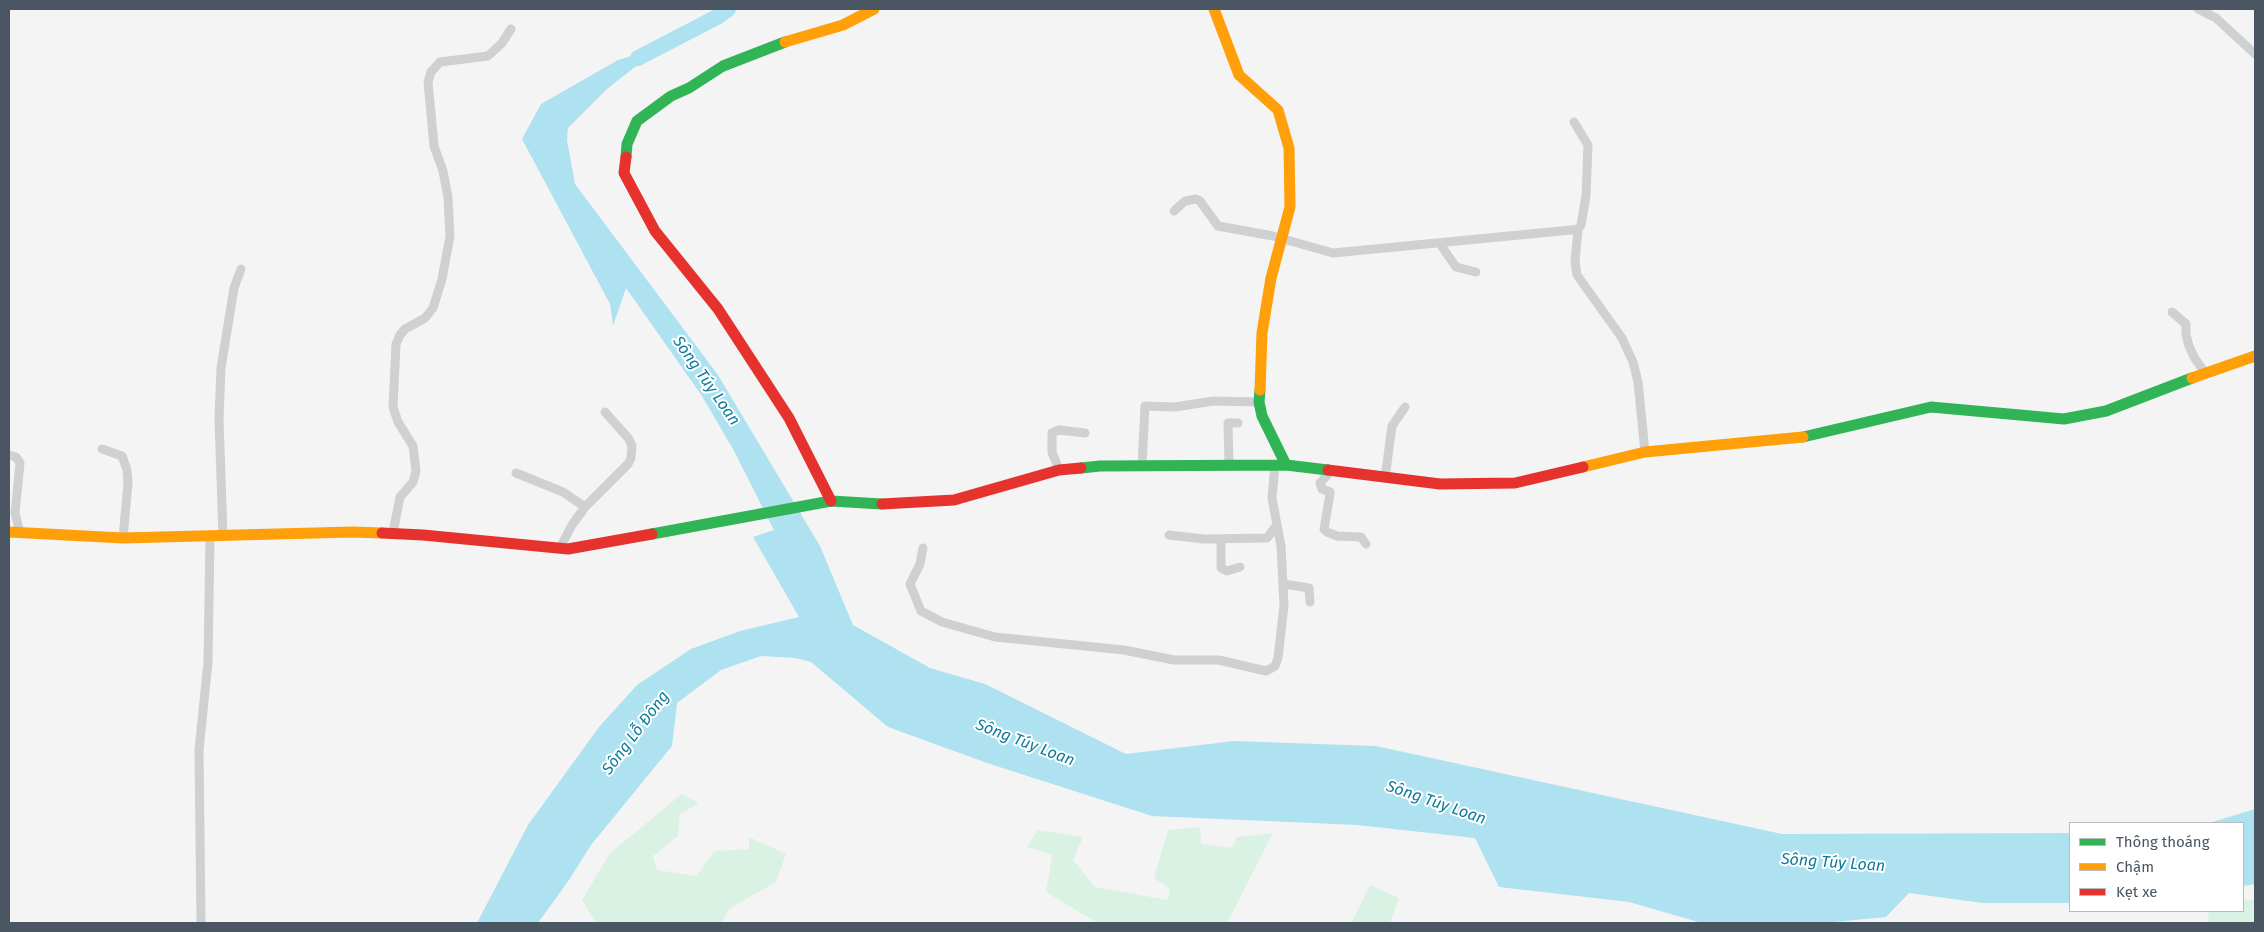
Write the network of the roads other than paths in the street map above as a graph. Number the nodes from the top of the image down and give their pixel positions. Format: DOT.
graph roads {
  1 [pos="874,9"];
  2 [pos="1214,9"];
  3 [pos="2198,9"];
  4 [pos="511,29"];
  5 [pos="2255,54"];
  6 [pos="1574,122"];
  7 [pos="1174,211"];
  8 [pos="1578,229"];
  9 [pos="1282,239"];
  10 [pos="1440,244"];
  11 [pos="241,269"];
  12 [pos="1476,272"];
  13 [pos="2172,312"];
  14 [pos="2254,359"];
  15 [pos="2205,373"];
  16 [pos="1259,402"];
  17 [pos="1405,407"];
  18 [pos="605,412"];
  19 [pos="1238,423"];
  20 [pos="1085,434"];
  21 [pos="102,449"];
  22 [pos="1645,452"];
  23 [pos="9,455"];
  24 [pos="1274,465"];
  25 [pos="1286,465"];
  26 [pos="1142,466"];
  27 [pos="1229,466"];
  28 [pos="1059,470"];
  29 [pos="1331,471"];
  30 [pos="516,473"];
  31 [pos="1385,478"];
  32 [pos="831,501"];
  33 [pos="585,507"];
  34 [pos="1276,526"];
  35 [pos="14,533"];
  36 [pos="393,533"];
  37 [pos="1169,535"];
  38 [pos="223,536"];
  39 [pos="210,537"];
  40 [pos="123,538"];
  41 [pos="1221,539"];
  42 [pos="1366,544"];
  43 [pos="560,548"];
  44 [pos="923,548"];
  45 [pos="1240,567"];
  46 [pos="1284,584"];
  47 [pos="1310,602"];
  48 [pos="201,923"];
  1 -- 32 [label="street"];
  2 -- 9 [label="street"];
  3 -- 5 [label="street"];
  4 -- 36 [label="street"];
  6 -- 8 [label="street"];
  7 -- 9 [label="street"];
  8 -- 10 [label="street"];
  8 -- 22 [label="street"];
  9 -- 10 [label="street"];
  9 -- 16 [label="street"];
  10 -- 12 [label="street"];
  11 -- 38 [label="street"];
  13 -- 15 [label="street"];
  14 -- 15 [label="street"];
  15 -- 22 [label="street"];
  16 -- 25 [label="street"];
  16 -- 26 [label="street"];
  17 -- 31 [label="street"];
  18 -- 33 [label="street"];
  19 -- 27 [label="street"];
  20 -- 28 [label="street"];
  21 -- 40 [label="street"];
  22 -- 31 [label="street"];
  23 -- 35 [label="street"];
  24 -- 25 [label="street"];
  24 -- 27 [label="street"];
  24 -- 34 [label="street"];
  25 -- 29 [label="street"];
  26 -- 27 [label="street"];
  26 -- 28 [label="street"];
  28 -- 32 [label="street"];
  29 -- 31 [label="street"];
  29 -- 42 [label="street"];
  30 -- 33 [label="street"];
  32 -- 43 [label="street"];
  33 -- 43 [label="street"];
  34 -- 41 [label="street"];
  34 -- 46 [label="street"];
  35 -- 40 [label="street"];
  36 -- 38 [label="street"];
  36 -- 43 [label="street"];
  37 -- 41 [label="street"];
  38 -- 39 [label="street"];
  39 -- 40 [label="street"];
  39 -- 48 [label="street"];
  41 -- 45 [label="street"];
  44 -- 46 [label="street"];
  46 -- 47 [label="street"];
}
